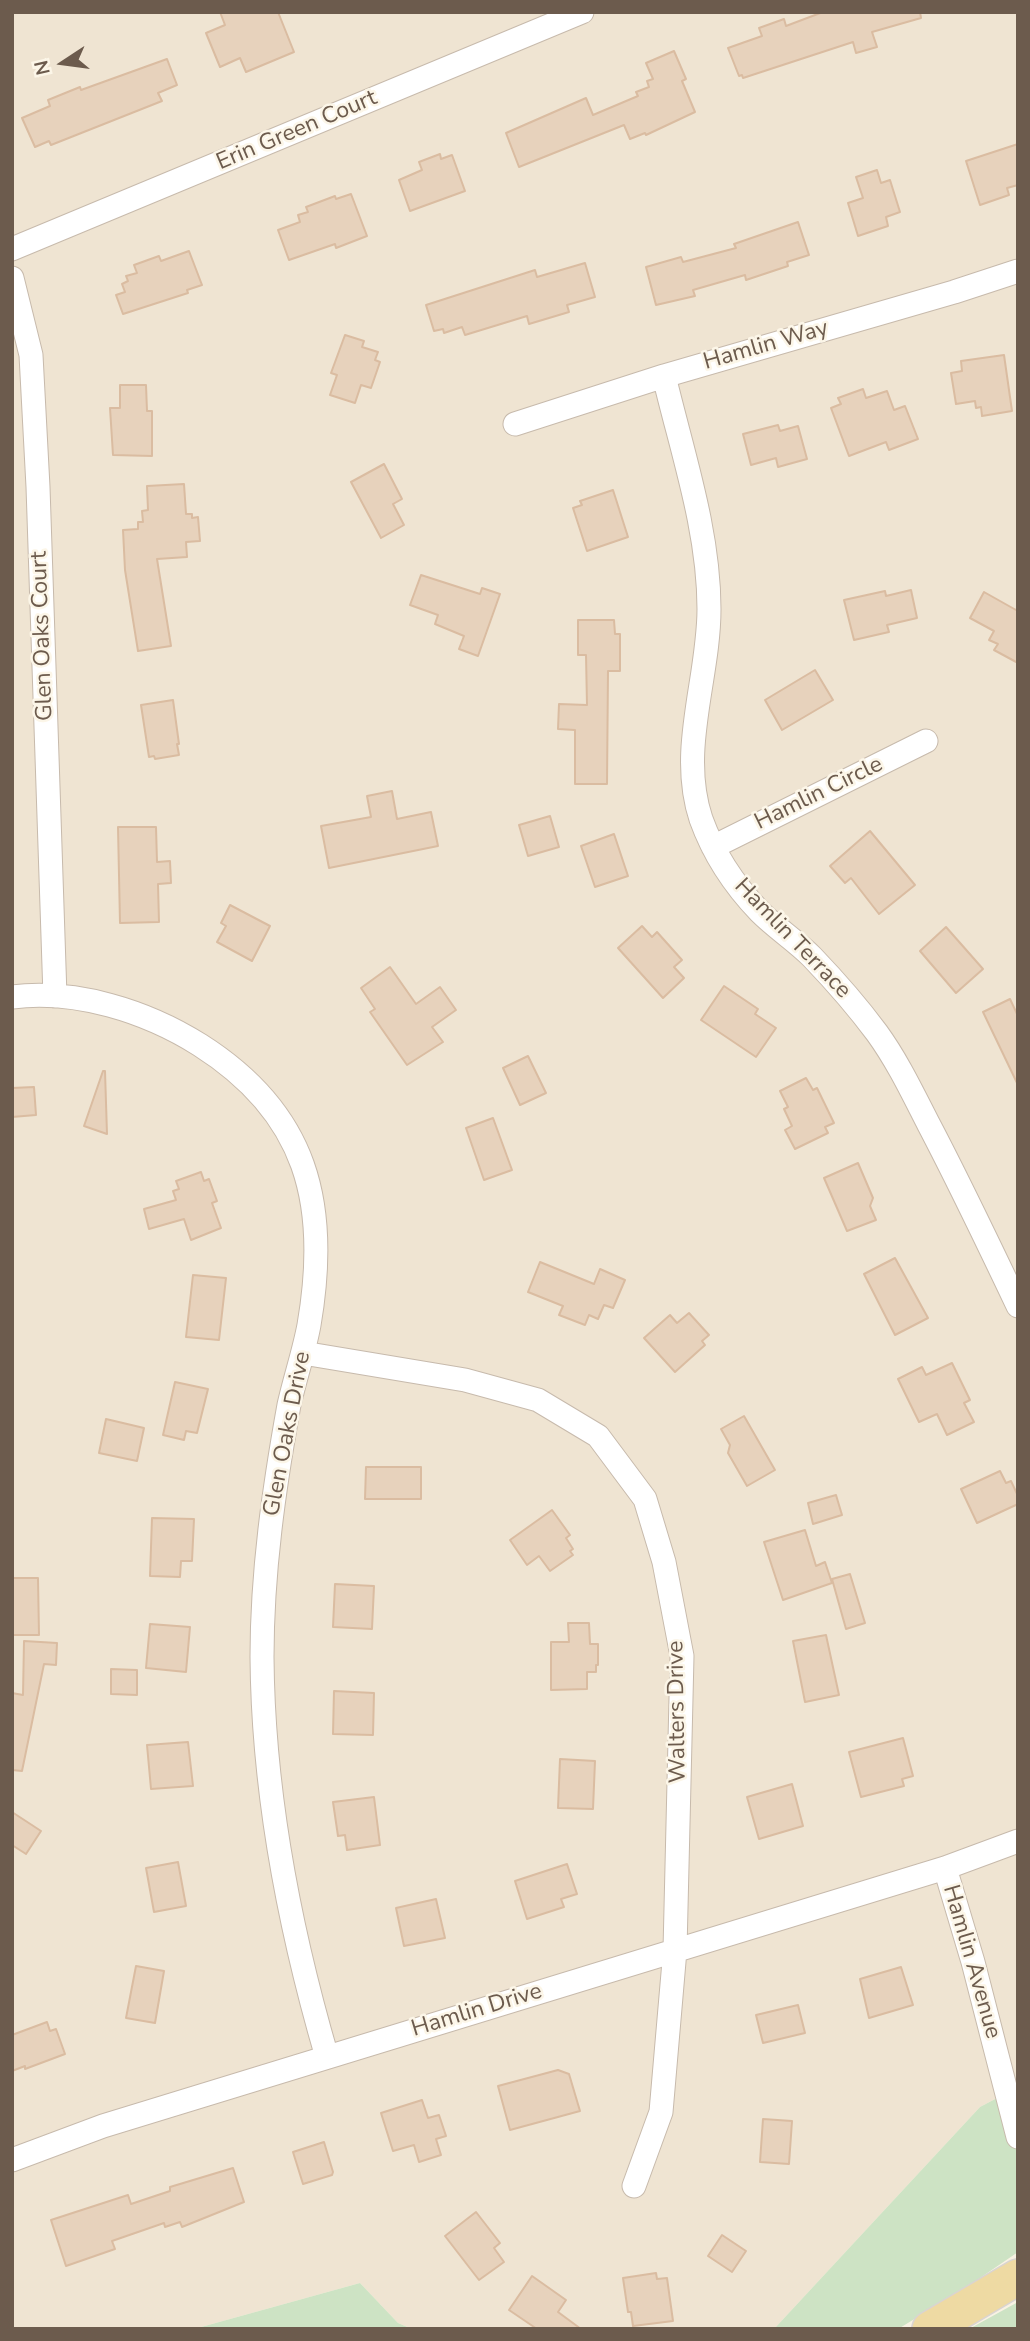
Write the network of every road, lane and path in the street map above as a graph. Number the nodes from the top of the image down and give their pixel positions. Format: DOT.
graph roads {
  1 [pos="582,12"];
  2 [pos="12,249"];
  3 [pos="1018,271"];
  4 [pos="12,278"];
  5 [pos="664,376"];
  6 [pos="515,424"];
  7 [pos="926,741"];
  8 [pos="713,847"];
  9 [pos="55,996"];
  10 [pos="12,997"];
  11 [pos="1018,1306"];
  12 [pos="303,1353"];
  13 [pos="1018,1841"];
  14 [pos="944,1868"];
  15 [pos="675,1950"];
  16 [pos="327,2057"];
  17 [pos="1018,2137"];
  18 [pos="12,2160"];
  19 [pos="634,2186"];
  20 [pos="1018,2277"];
  21 [pos="930,2329"];
  1 -- 2 [label="street, Erin Green Court"];
  3 -- 5 [label="street, Hamlin Way"];
  4 -- 9 [label="street, Glen Oaks Court"];
  5 -- 6 [label="street, Hamlin Way"];
  5 -- 8 [label="street, Hamlin Terrace"];
  7 -- 8 [label="street, Hamlin Circle"];
  8 -- 11 [label="street, Hamlin Terrace"];
  9 -- 10 [label="street, Glen Oaks Drive"];
  9 -- 12 [label="street, Glen Oaks Drive"];
  12 -- 15 [label="street, Walters Drive"];
  12 -- 16 [label="street, Glen Oaks Drive"];
  13 -- 14 [label="street"];
  14 -- 15 [label="street, Hamlin Drive"];
  14 -- 17 [label="street, Hamlin Avenue"];
  15 -- 16 [label="street, Hamlin Drive"];
  15 -- 19 [label="street, Walters Drive"];
  16 -- 18 [label="street, Hamlin Drive"];
  20 -- 21 [label="main road"];
}
